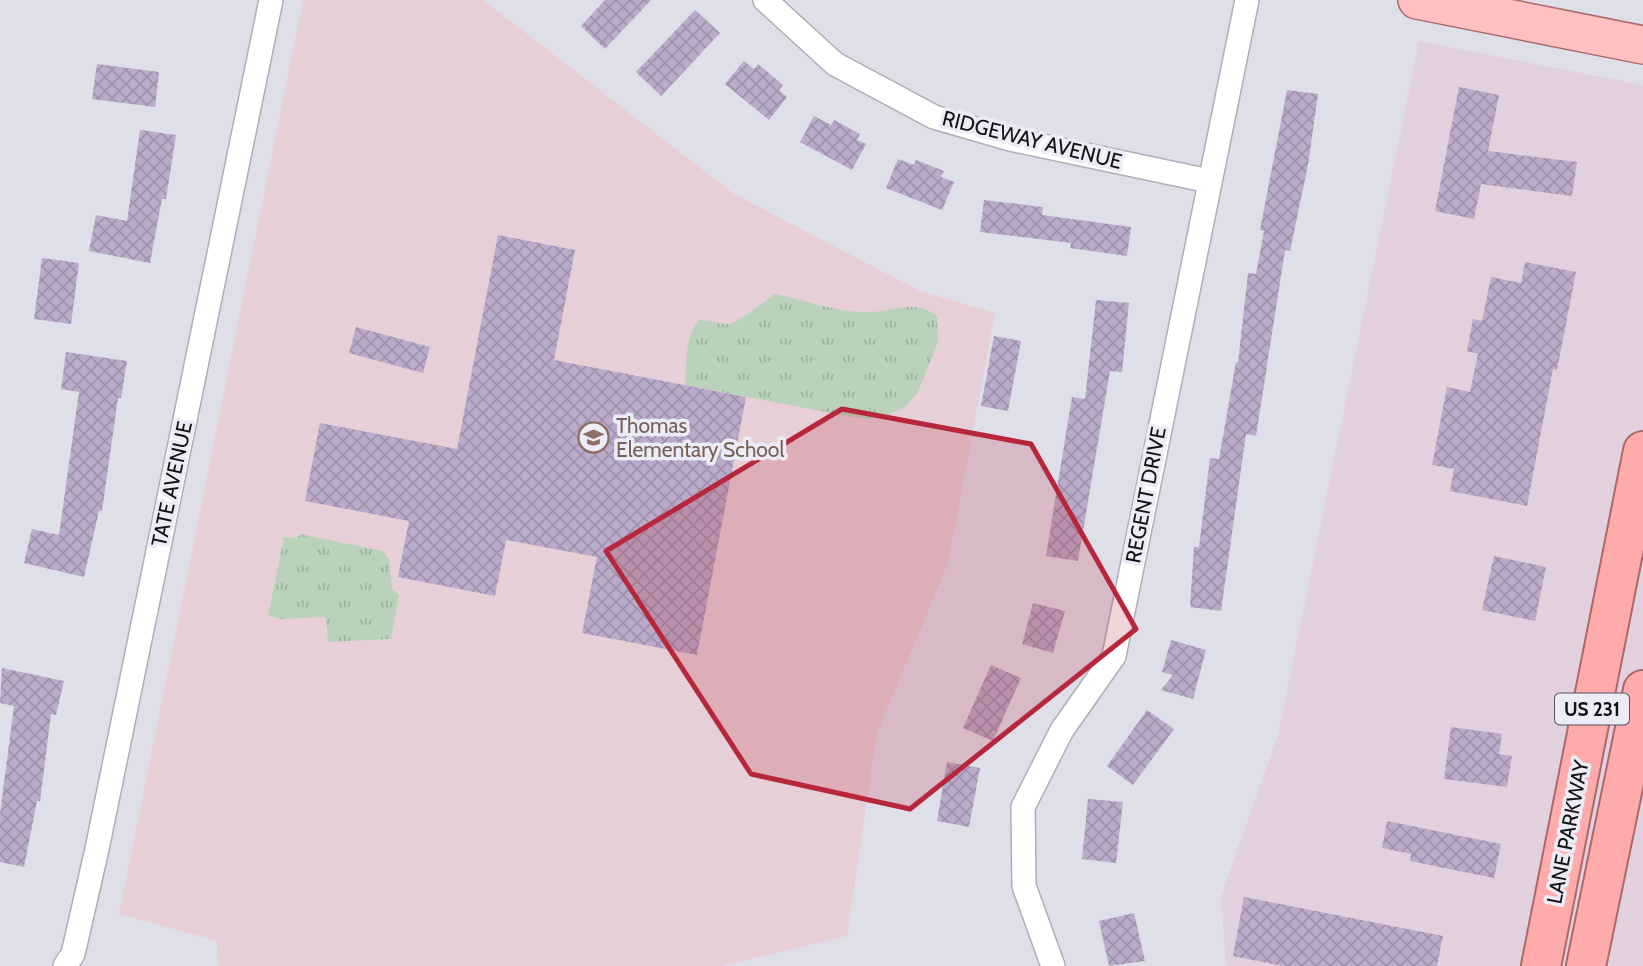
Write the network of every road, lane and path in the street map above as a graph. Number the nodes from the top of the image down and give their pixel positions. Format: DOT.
graph roads {
  1 [pos="271,0"];
  2 [pos="765,0"];
  3 [pos="1247,0"];
  4 [pos="1416,0"];
  5 [pos="1643,46"];
  6 [pos="1209,181"];
  7 [pos="1643,451"];
  8 [pos="1643,690"];
  9 [pos="65,966"];
  10 [pos="1053,966"];
  11 [pos="1541,966"];
  12 [pos="1586,966"];
  1 -- 9 [label="street, TATE AVENUE"];
  2 -- 6 [label="street, RIDGEWAY AVENUE"];
  3 -- 6 [label="street, REGENT DRIVE"];
  4 -- 5 [label="main road"];
  6 -- 10 [label="street, REGENT DRIVE"];
  7 -- 11 [label="highway, LANE PARKWAY / US 231"];
  8 -- 12 [label="highway, LANE PARKWAY / US 231"];
}
